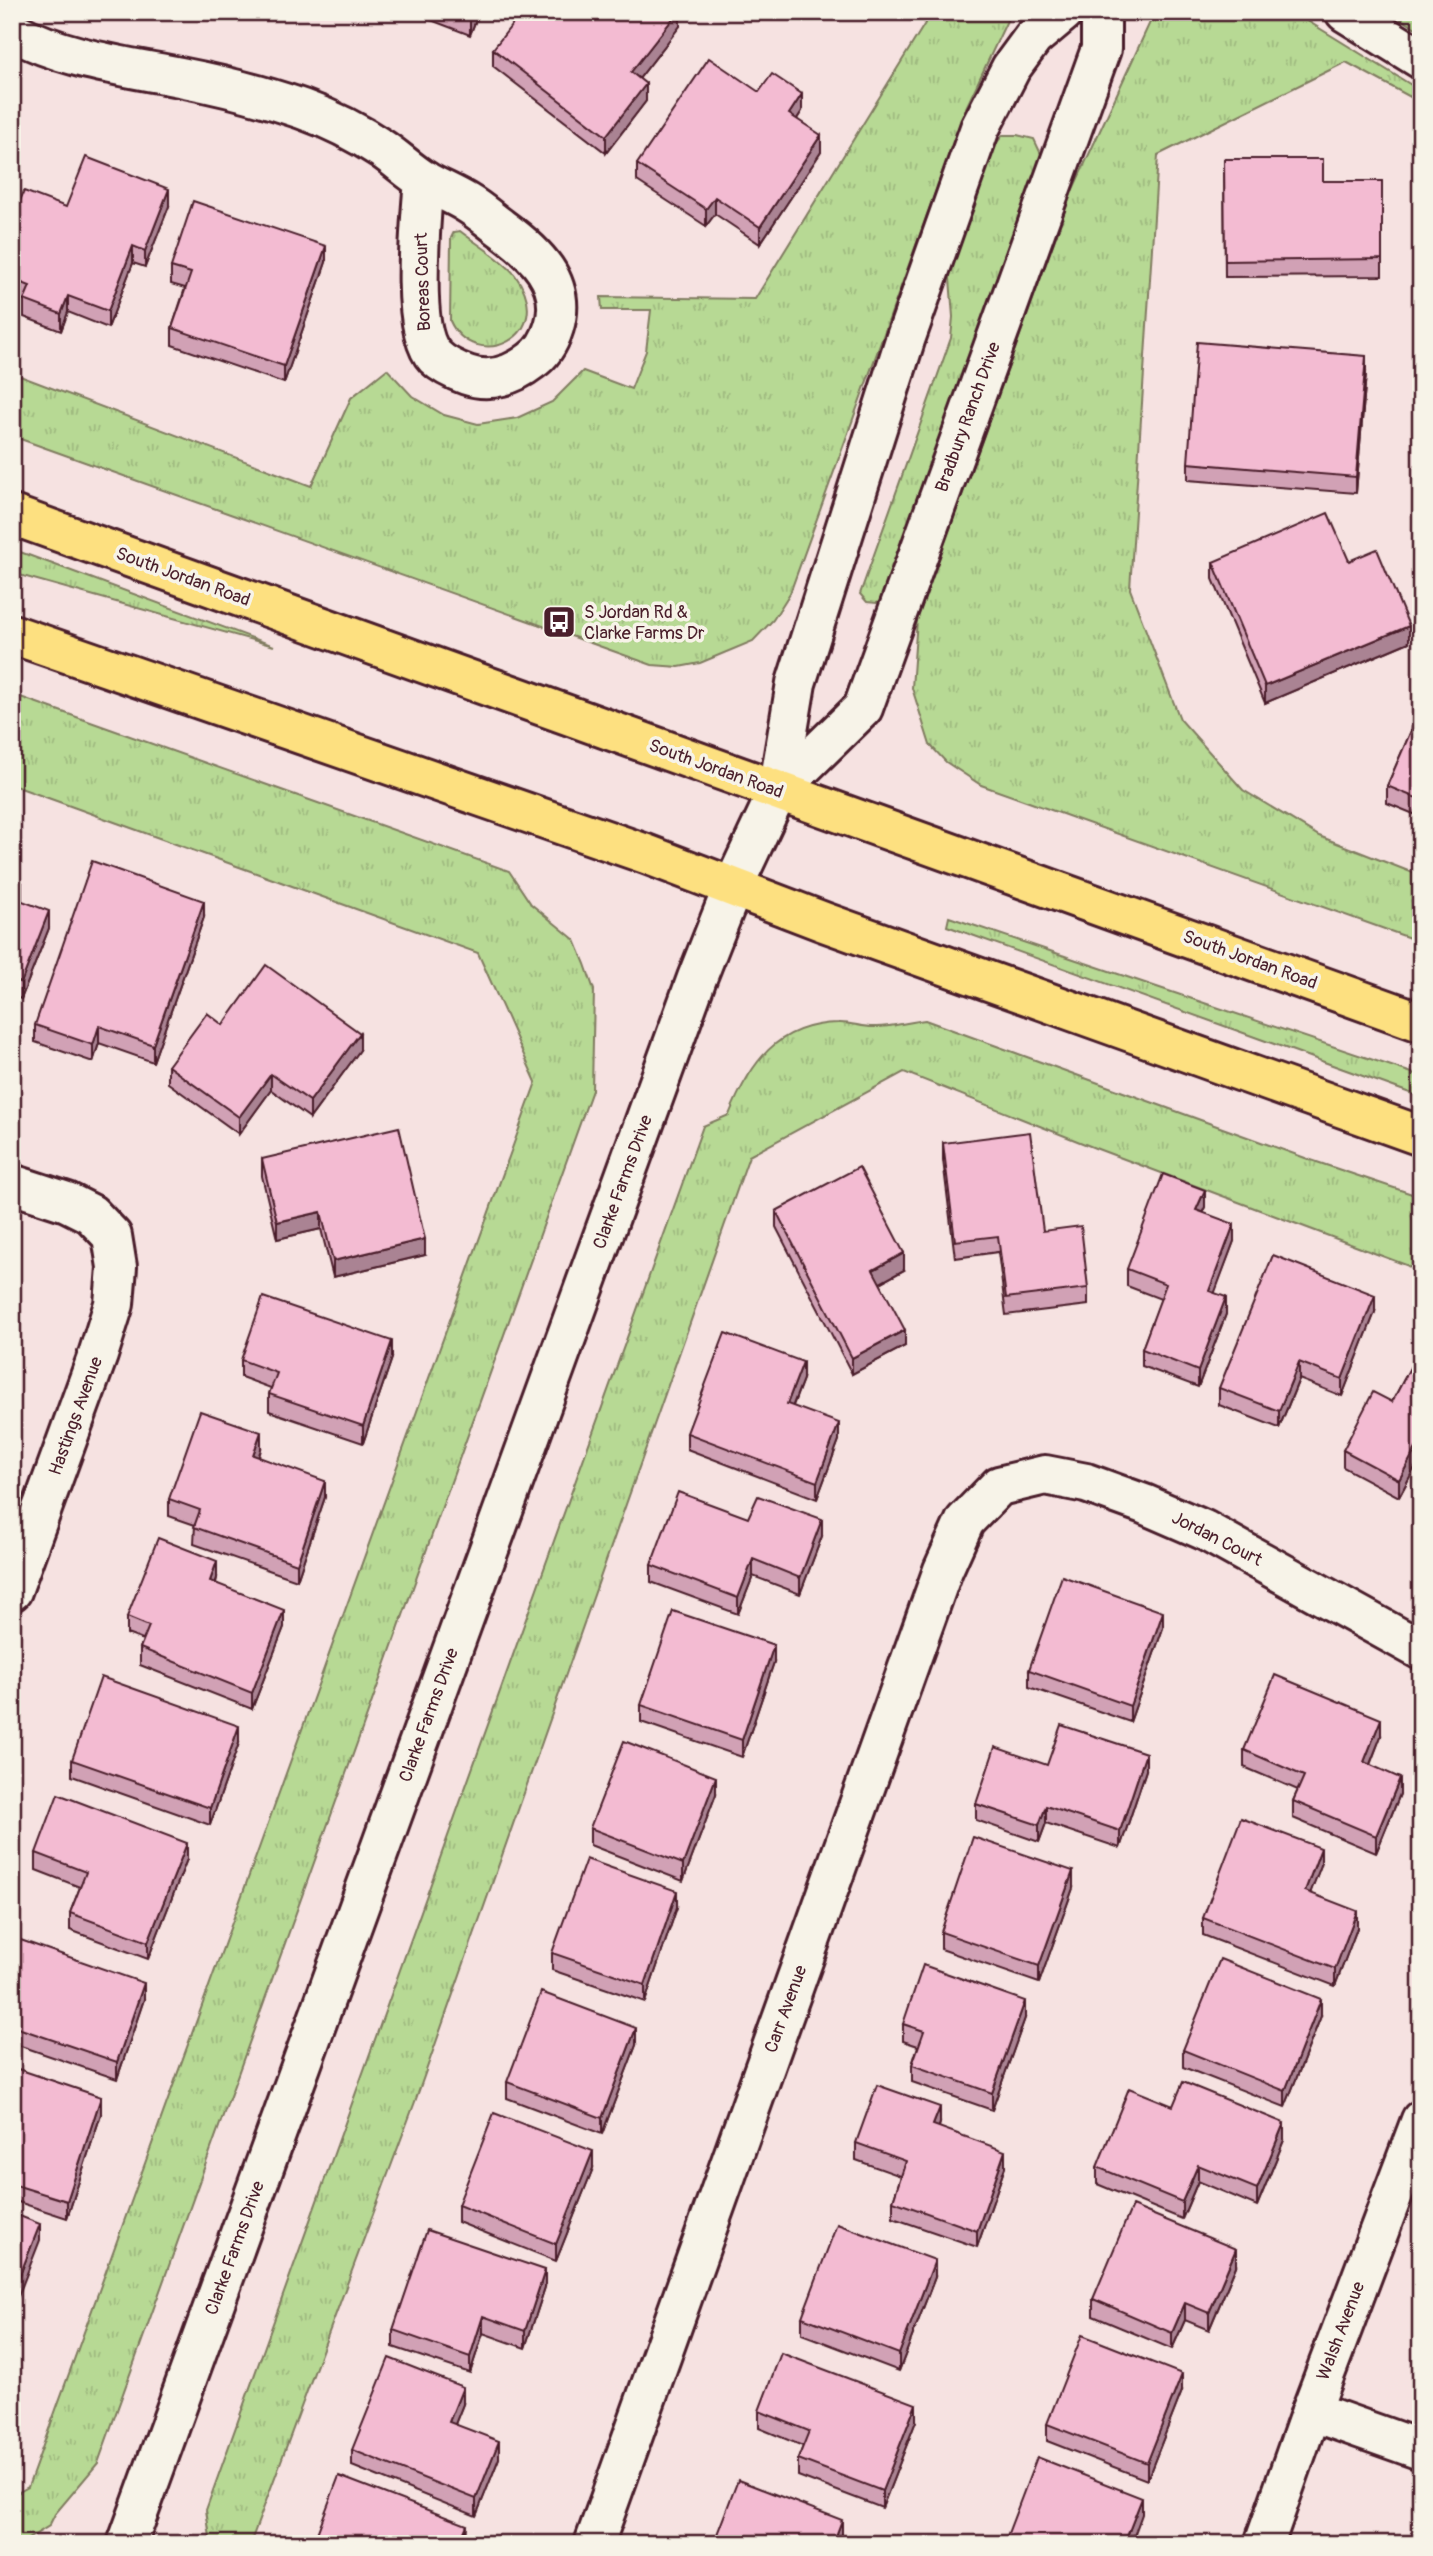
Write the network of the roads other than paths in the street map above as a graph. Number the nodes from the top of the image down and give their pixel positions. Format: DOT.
graph roads {
  1 [pos="1064,12"];
  2 [pos="1101,12"];
  3 [pos="1345,12"];
  4 [pos="12,31"];
  5 [pos="1421,59"];
  6 [pos="424,180"];
  7 [pos="12,515"];
  8 [pos="12,634"];
  9 [pos="778,791"];
  10 [pos="733,887"];
  11 [pos="1421,1022"];
  12 [pos="1421,1136"];
  13 [pos="12,1184"];
  14 [pos="999,1486"];
  15 [pos="12,1591"];
  16 [pos="1421,1650"];
  17 [pos="1421,2120"];
  18 [pos="1311,2411"];
  19 [pos="1421,2450"];
  20 [pos="127,2544"];
  21 [pos="594,2544"];
  22 [pos="1264,2544"];
  1 -- 9 [label="street, Bradbury Ranch Drive"];
  2 -- 9 [label="street, Bradbury Ranch Drive"];
  3 -- 5 [label="street"];
  4 -- 6 [label="street, Boreas Court"];
  6 -- 6 [label="street, Boreas Court"];
  7 -- 9 [label="main road, South Jordan Road"];
  8 -- 10 [label="main road"];
  9 -- 10 [label="street, Bradbury Ranch Drive"];
  9 -- 11 [label="main road, South Jordan Road"];
  10 -- 12 [label="main road"];
  10 -- 20 [label="street, Clarke Farms Drive"];
  13 -- 15 [label="street, Hastings Avenue"];
  14 -- 16 [label="street, Jordan Court"];
  14 -- 21 [label="street, Carr Avenue"];
  17 -- 18 [label="street, Walsh Avenue"];
  18 -- 19 [label="street"];
  18 -- 22 [label="street, Walsh Avenue"];
}
